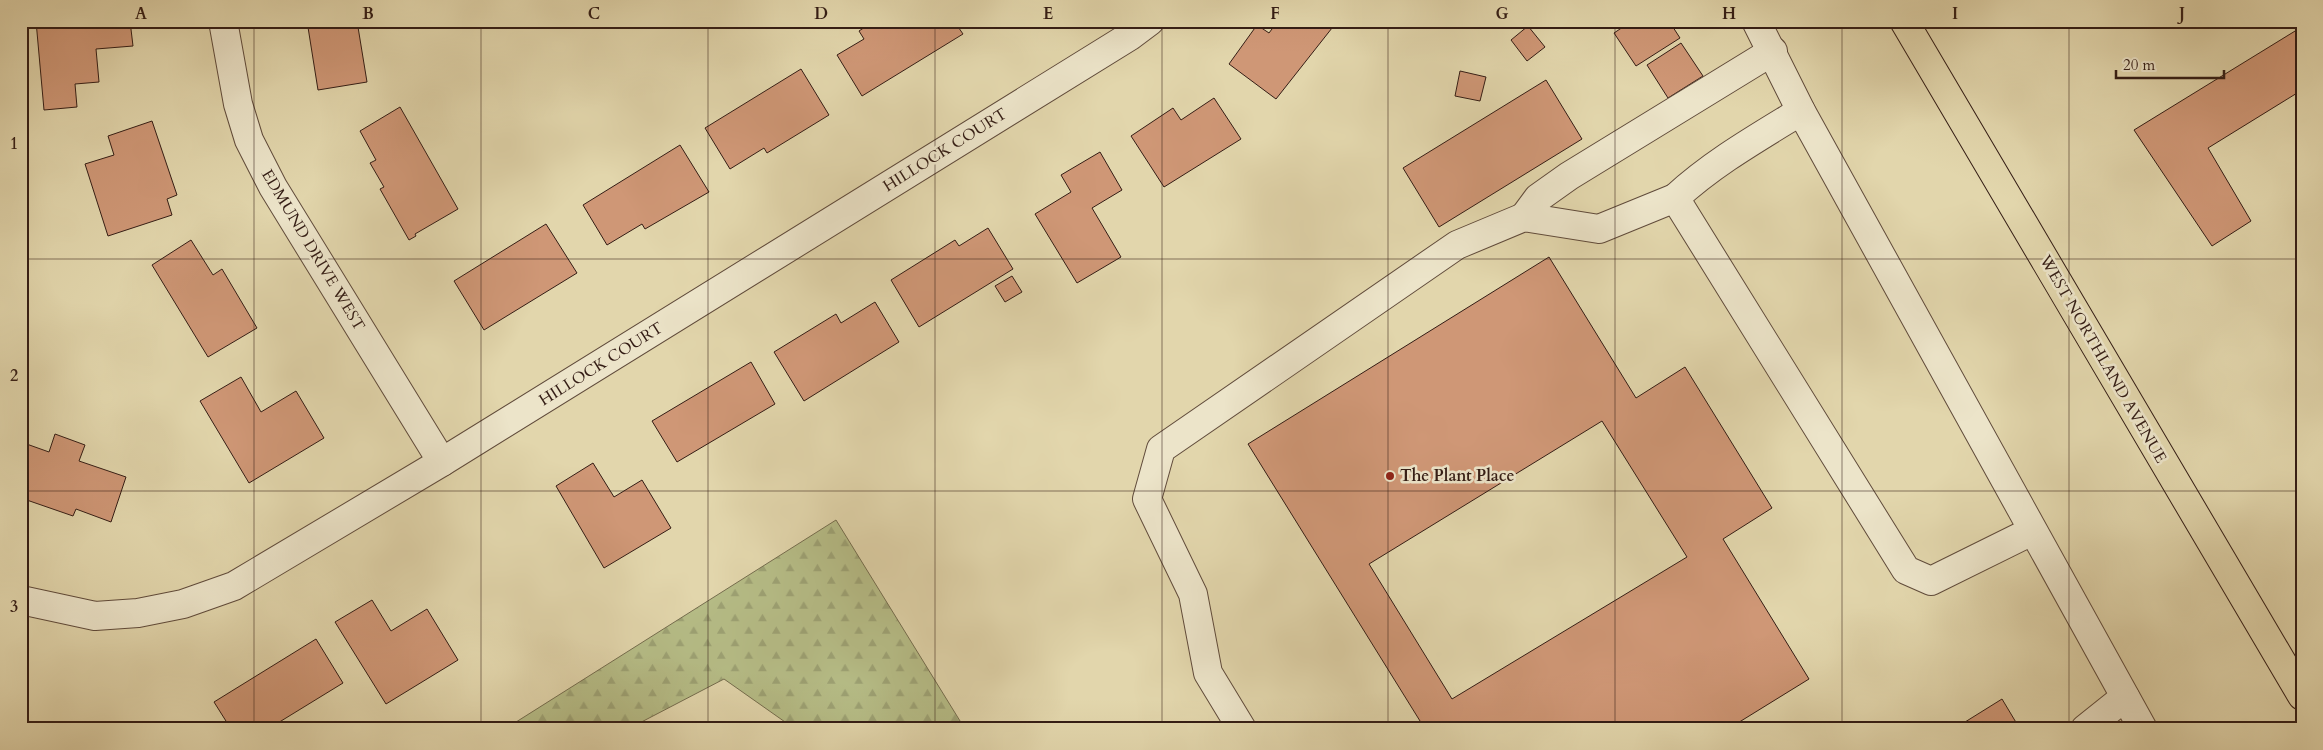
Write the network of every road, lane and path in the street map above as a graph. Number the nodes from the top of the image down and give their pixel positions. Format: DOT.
graph roads {
  1 [pos="223,21"];
  2 [pos="1150,21"];
  3 [pos="1756,21"];
  4 [pos="1904,21"];
  5 [pos="1773,52"];
  6 [pos="1801,111"];
  7 [pos="1675,198"];
  8 [pos="1524,217"];
  9 [pos="442,462"];
  10 [pos="2032,531"];
  11 [pos="21,600"];
  12 [pos="2302,696"];
  13 [pos="2125,697"];
  14 [pos="1242,729"];
  15 [pos="2085,729"];
  16 [pos="2143,729"];
  1 -- 9 [label="street, EDMUND DRIVE WEST"];
  2 -- 9 [label="street, HILLOCK COURT"];
  3 -- 5 [label="street"];
  4 -- 12 [label="main road, WEST NORTHLAND AVENUE"];
  5 -- 6 [label="street"];
  5 -- 8 [label="street"];
  6 -- 7 [label="street"];
  6 -- 10 [label="street"];
  7 -- 8 [label="street"];
  7 -- 10 [label="street"];
  8 -- 14 [label="street"];
  9 -- 11 [label="street, HILLOCK COURT"];
  10 -- 13 [label="street"];
  13 -- 15 [label="street"];
  13 -- 16 [label="street"];
}
